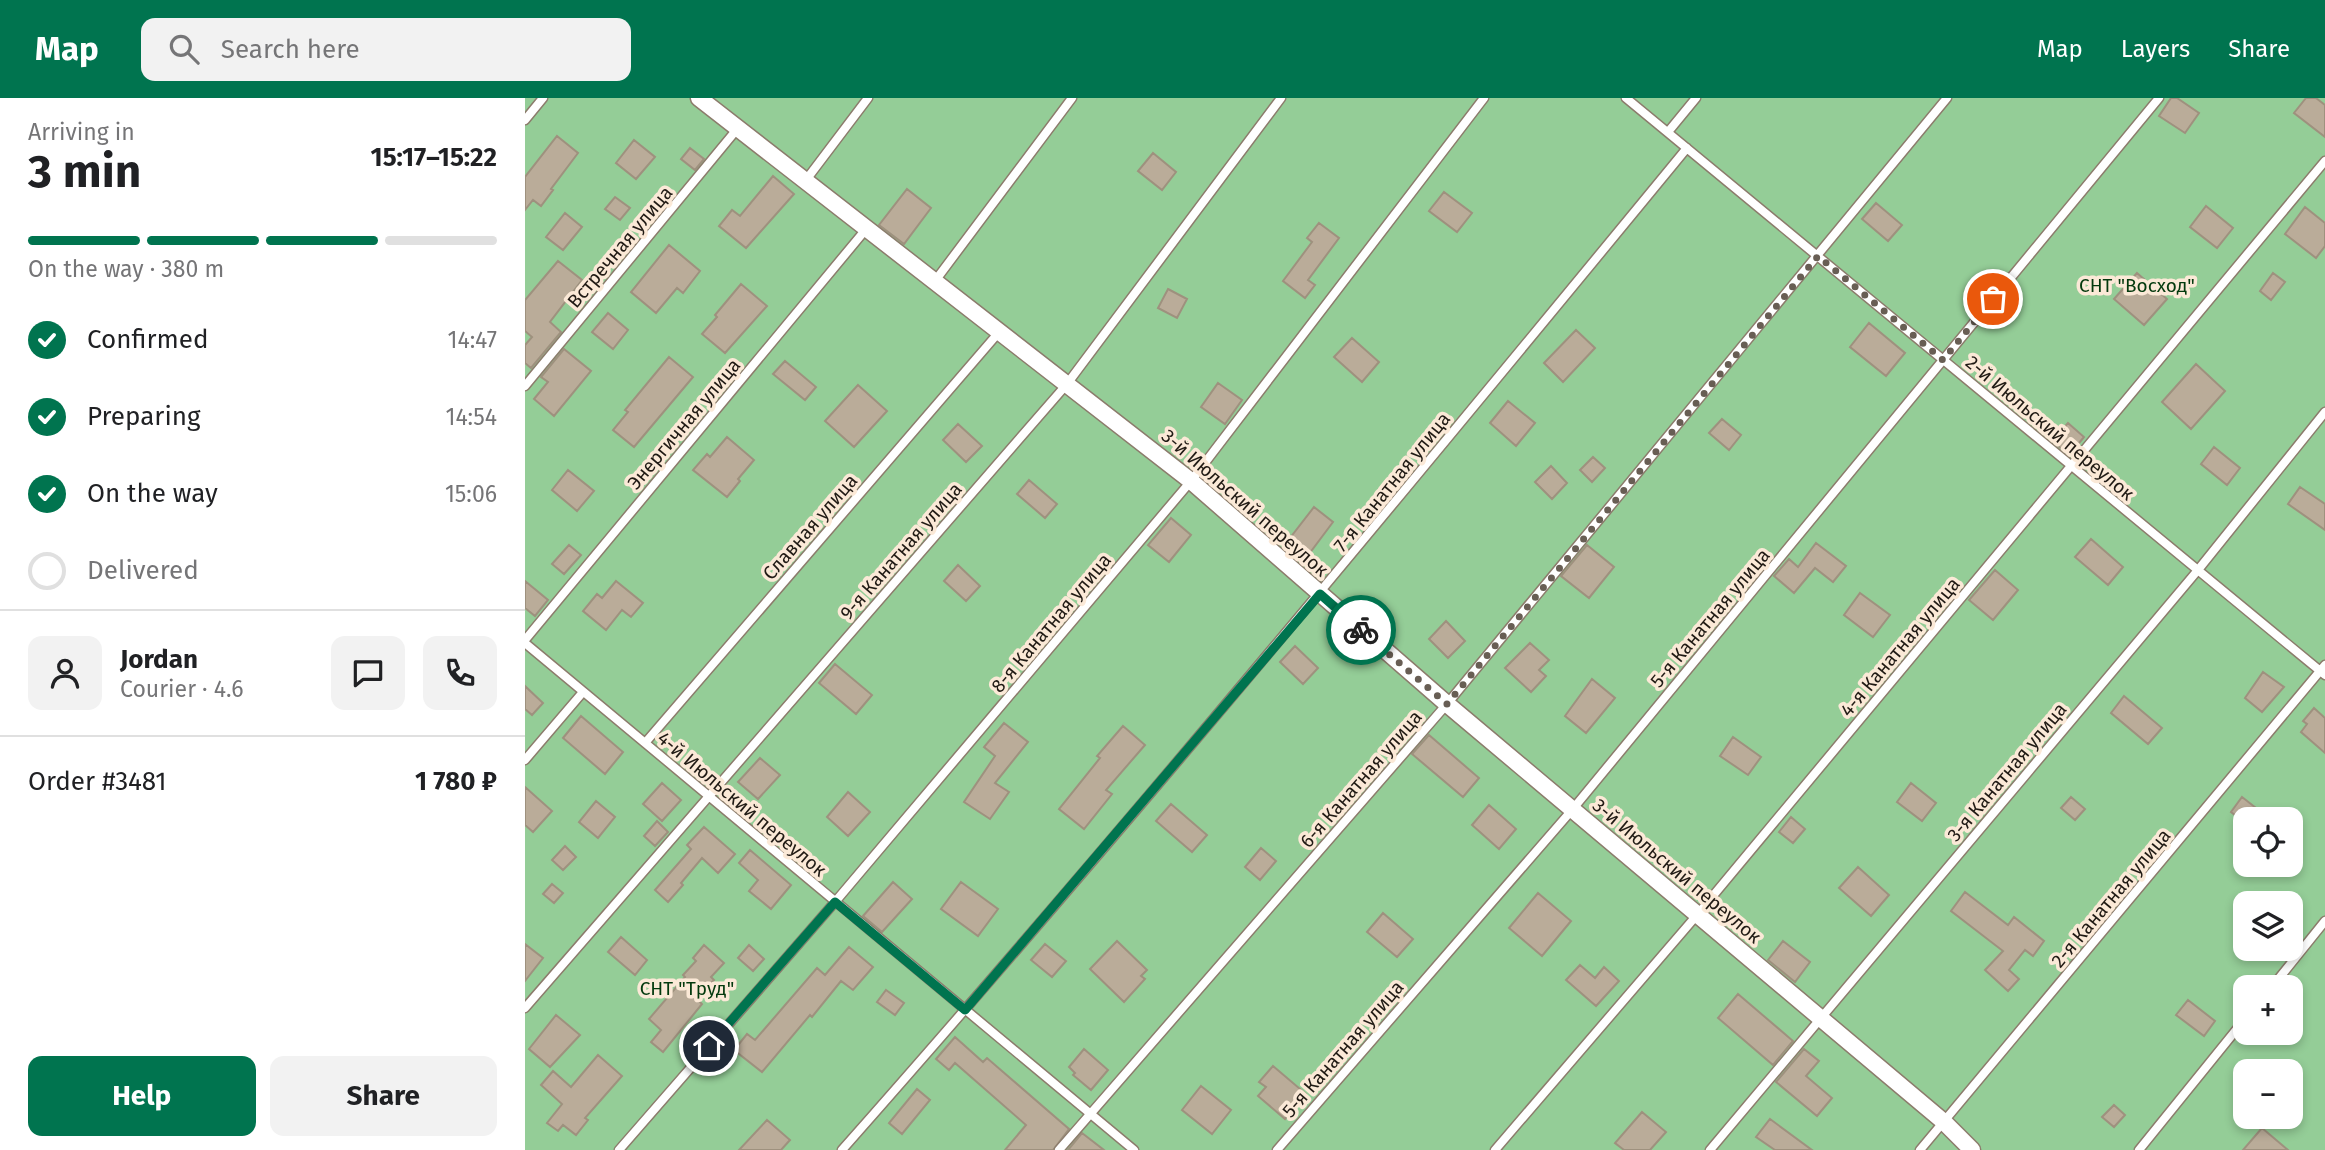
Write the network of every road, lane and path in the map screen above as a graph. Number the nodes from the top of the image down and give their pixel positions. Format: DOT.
graph roads {
  1 [pos="543,98"];
  2 [pos="699,98"];
  3 [pos="868,98"];
  4 [pos="1072,98"];
  5 [pos="1281,98"];
  6 [pos="1484,98"];
  7 [pos="1626,98"];
  8 [pos="1696,98"];
  9 [pos="1947,98"];
  10 [pos="2159,98"];
  11 [pos="525,120"];
  12 [pos="738,128"];
  13 [pos="1668,132"];
  14 [pos="1687,148"];
  15 [pos="2325,161"];
  16 [pos="806,180"];
  17 [pos="867,228"];
  18 [pos="1818,256"];
  19 [pos="935,281"];
  20 [pos="1000,331"];
  21 [pos="1943,360"];
  22 [pos="1067,384"];
  23 [pos="525,386"];
  24 [pos="2325,412"];
  25 [pos="2072,466"];
  26 [pos="1191,481"];
  27 [pos="2198,570"];
  28 [pos="1320,594"];
  29 [pos="525,642"];
  30 [pos="2323,670"];
  31 [pos="583,692"];
  32 [pos="1447,704"];
  33 [pos="645,744"];
  34 [pos="525,760"];
  35 [pos="709,796"];
  36 [pos="1572,810"];
  37 [pos="835,902"];
  38 [pos="1697,915"];
  39 [pos="2325,921"];
  40 [pos="2281,975"];
  41 [pos="525,1008"];
  42 [pos="965,1010"];
  43 [pos="1821,1019"];
  44 [pos="2233,1034"];
  45 [pos="1090,1114"];
  46 [pos="1944,1122"];
  47 [pos="619,1150"];
  48 [pos="842,1150"];
  49 [pos="1059,1150"];
  50 [pos="1133,1150"];
  51 [pos="1277,1150"];
  52 [pos="1495,1150"];
  53 [pos="1710,1150"];
  54 [pos="1920,1150"];
  55 [pos="1972,1150"];
  56 [pos="2139,1150"];
  1 -- 11 [label="lane"];
  2 -- 12 [label="street, 3-й Июльский переулок"];
  3 -- 16 [label="lane"];
  4 -- 19 [label="lane"];
  5 -- 22 [label="lane, 9-я Канатная улица"];
  6 -- 26 [label="lane, 8-я Канатная улица"];
  7 -- 13 [label="lane, 2-й Июльский переулок"];
  8 -- 13 [label="lane"];
  9 -- 18 [label="lane, 6-я Канатная улица"];
  10 -- 21 [label="lane, 5-я Канатная улица"];
  12 -- 16 [label="street, 3-й Июльский переулок"];
  12 -- 23 [label="lane, Встречная улица"];
  13 -- 14 [label="lane, 2-й Июльский переулок"];
  14 -- 18 [label="lane, 2-й Июльский переулок"];
  14 -- 28 [label="lane, 7-я Канатная улица"];
  15 -- 25 [label="lane, 4-я Канатная улица"];
  16 -- 17 [label="street, 3-й Июльский переулок"];
  17 -- 19 [label="street, 3-й Июльский переулок"];
  17 -- 29 [label="lane, Энергичная улица"];
  18 -- 21 [label="lane, 2-й Июльский переулок"];
  18 -- 32 [label="lane, 6-я Канатная улица"];
  19 -- 20 [label="street, 3-й Июльский переулок"];
  20 -- 22 [label="street, 3-й Июльский переулок"];
  20 -- 33 [label="lane, Славная улица"];
  21 -- 25 [label="lane, 2-й Июльский переулок"];
  21 -- 36 [label="lane, 5-я Канатная улица"];
  22 -- 26 [label="street, 3-й Июльский переулок"];
  22 -- 35 [label="lane, 9-я Канатная улица"];
  24 -- 27 [label="lane, 3-я Канатная улица"];
  25 -- 27 [label="lane, 2-й Июльский переулок"];
  25 -- 38 [label="lane, 4-я Канатная улица"];
  26 -- 28 [label="street, 3-й Июльский переулок"];
  26 -- 37 [label="lane, 8-я Канатная улица"];
  27 -- 30 [label="lane, 2-й Июльский переулок"];
  27 -- 43 [label="lane, 3-я Канатная улица"];
  28 -- 32 [label="street, 3-й Июльский переулок"];
  28 -- 42 [label="lane, 7-я Канатная улица"];
  29 -- 31 [label="lane, 4-й Июльский переулок"];
  30 -- 46 [label="lane, 2-я Канатная улица"];
  31 -- 33 [label="lane, 4-й Июльский переулок"];
  31 -- 34 [label="lane"];
  32 -- 36 [label="street, 3-й Июльский переулок"];
  32 -- 45 [label="lane, 6-я Канатная улица"];
  33 -- 35 [label="lane, 4-й Июльский переулок"];
  35 -- 37 [label="lane, 4-й Июльский переулок"];
  35 -- 41 [label="lane, 9-я Канатная улица"];
  36 -- 38 [label="street, 3-й Июльский переулок"];
  36 -- 51 [label="lane, 5-я Канатная улица"];
  37 -- 42 [label="lane, 4-й Июльский переулок"];
  37 -- 47 [label="lane, 8-я Канатная улица"];
  38 -- 43 [label="street, 3-й Июльский переулок"];
  38 -- 52 [label="lane, 4-я Канатная улица"];
  39 -- 40 [label="lane"];
  42 -- 45 [label="lane, 4-й Июльский переулок"];
  42 -- 48 [label="lane, 7-я Канатная улица"];
  43 -- 46 [label="street, 3-й Июльский переулок"];
  43 -- 53 [label="lane, 3-я Канатная улица"];
  44 -- 56 [label="lane"];
  45 -- 49 [label="lane, 6-я Канатная улица"];
  45 -- 50 [label="lane, 4-й Июльский переулок"];
  46 -- 54 [label="lane, 2-я Канатная улица"];
  46 -- 55 [label="street, 3-й Июльский переулок"];
}
